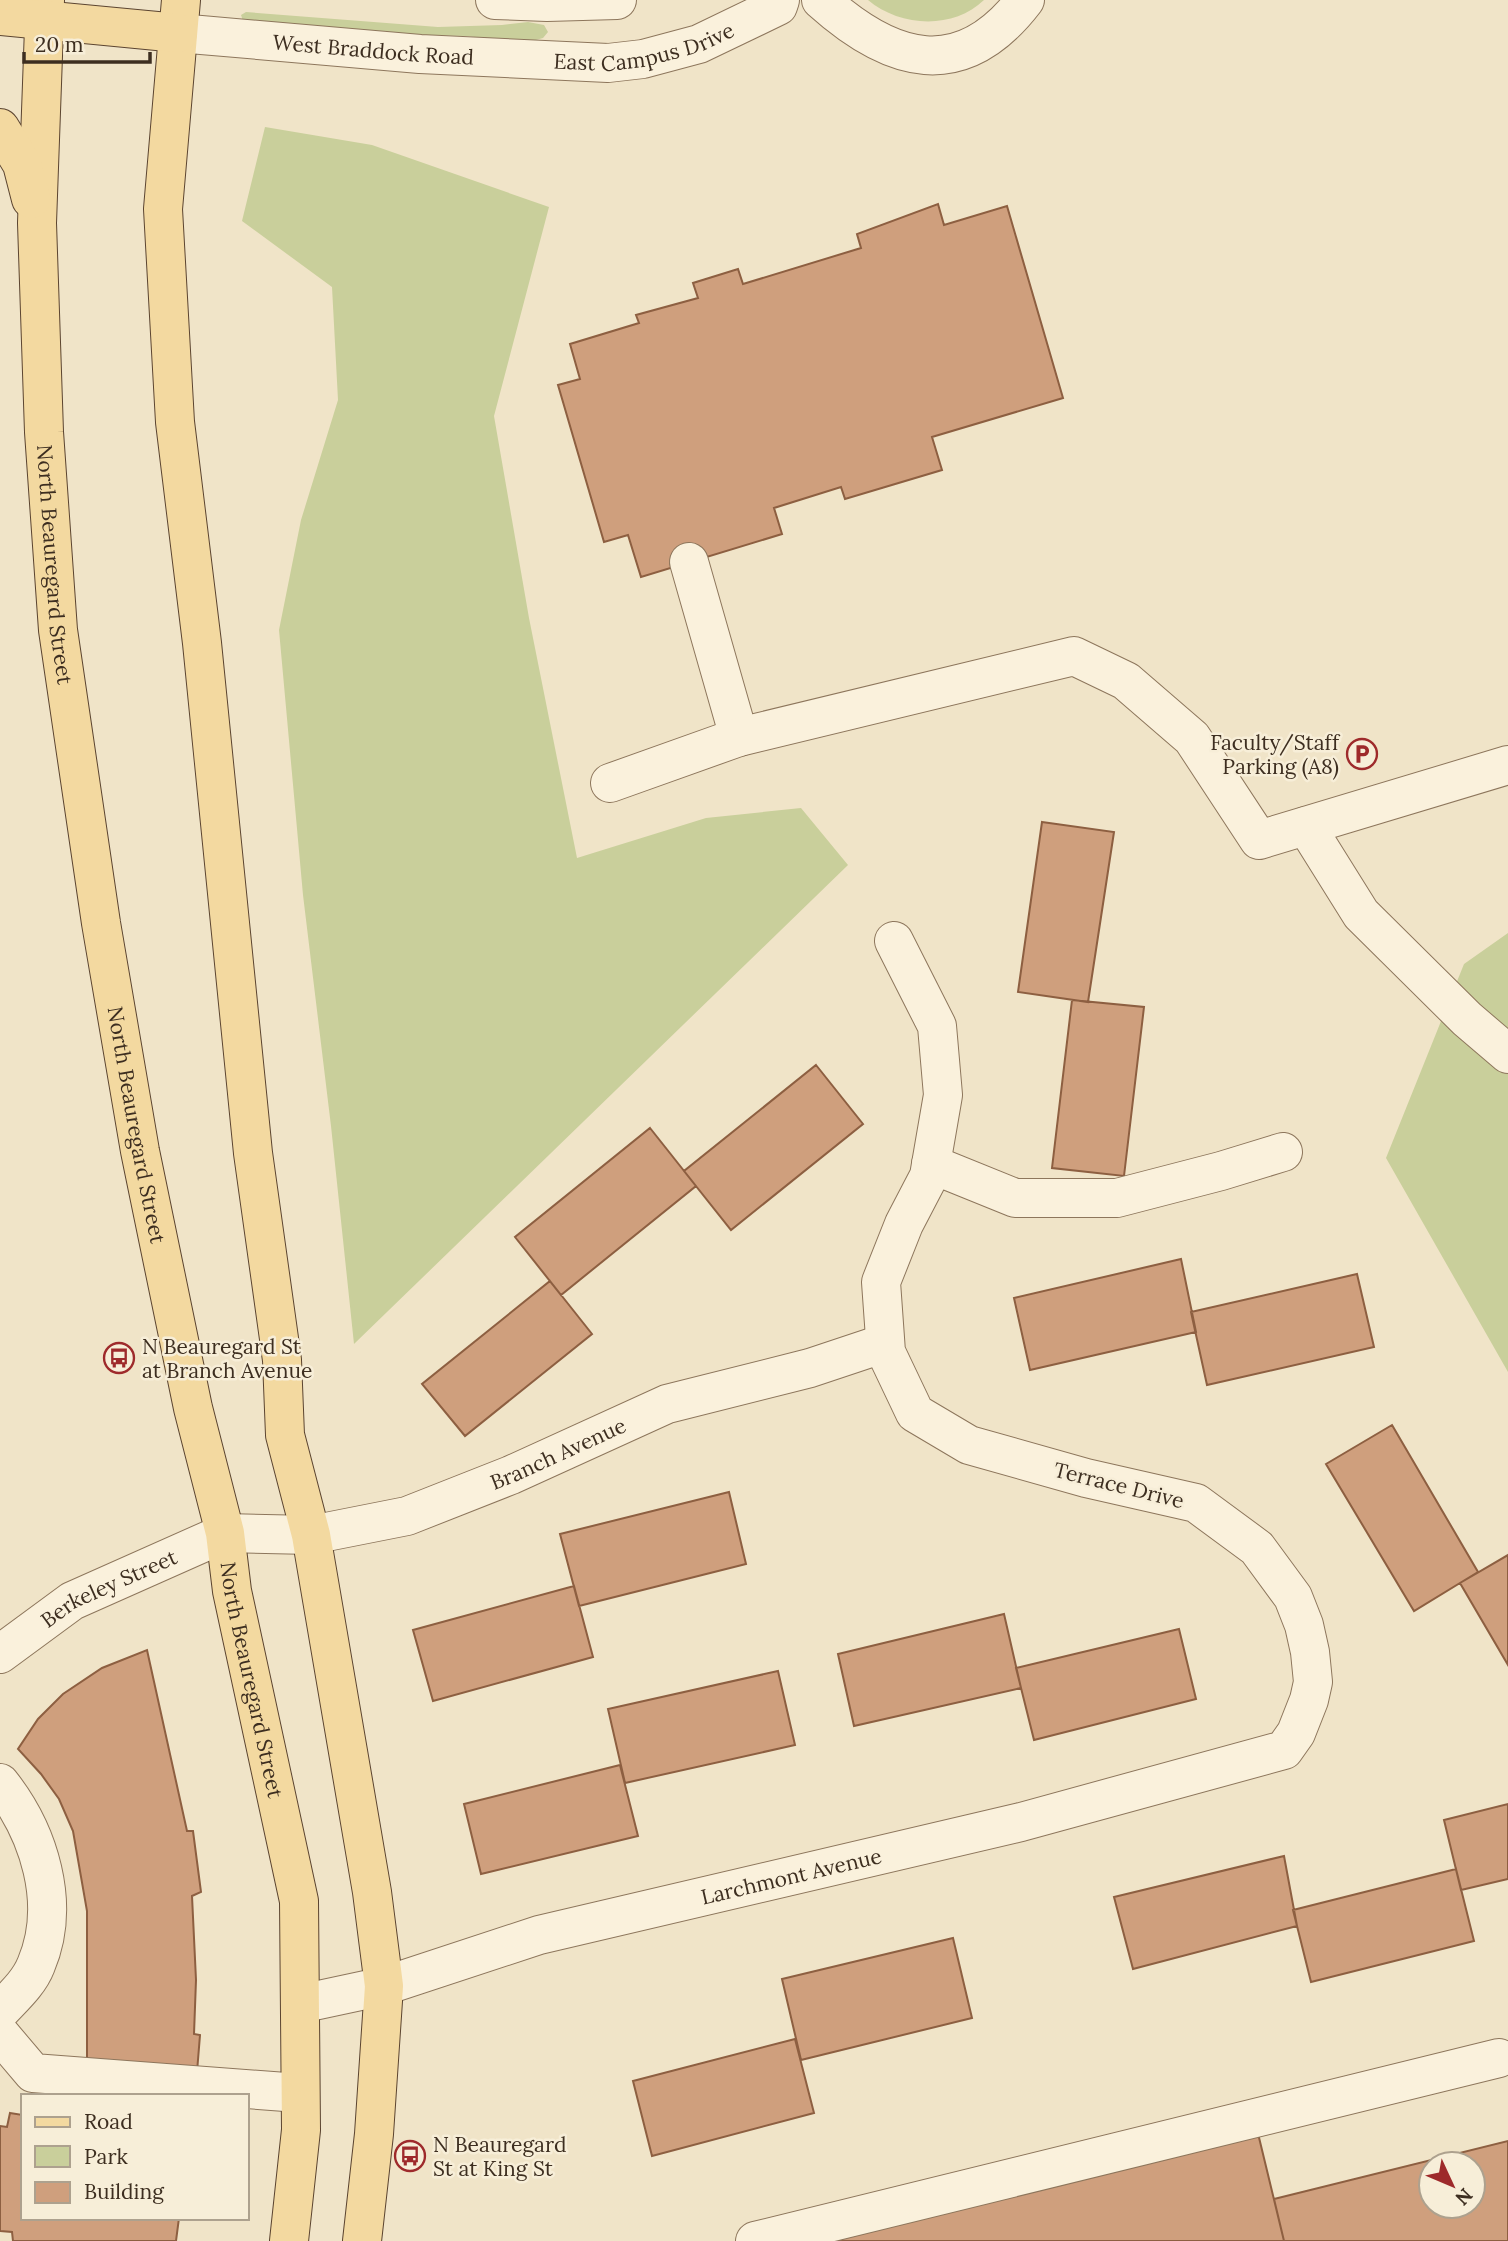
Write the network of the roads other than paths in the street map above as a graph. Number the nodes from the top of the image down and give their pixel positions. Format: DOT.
graph roads {
  1 [pos="495,0"];
  2 [pos="617,0"];
  3 [pos="780,0"];
  4 [pos="821,0"];
  5 [pos="1026,0"];
  6 [pos="45,10"];
  7 [pos="0,16"];
  8 [pos="179,16"];
  9 [pos="539,58"];
  10 [pos="0,128"];
  11 [pos="37,223"];
  12 [pos="689,562"];
  13 [pos="739,737"];
  14 [pos="1508,765"];
  15 [pos="610,783"];
  16 [pos="1306,826"];
  17 [pos="894,941"];
  18 [pos="1508,1055"];
  19 [pos="1283,1152"];
  20 [pos="931,1164"];
  21 [pos="885,1343"];
  22 [pos="225,1533"];
  23 [pos="311,1535"];
  24 [pos="0,1654"];
  25 [pos="1284,1750"];
  26 [pos="0,1783"];
  27 [pos="384,1986"];
  28 [pos="300,2004"];
  29 [pos="0,2011"];
  30 [pos="0,2034"];
  31 [pos="1499,2058"];
  32 [pos="299,2093"];
  33 [pos="289,2241"];
  34 [pos="362,2241"];
  35 [pos="755,2241"];
  1 -- 2 [label="street"];
  3 -- 9 [label="street, East Campus Drive"];
  4 -- 5 [label="street"];
  6 -- 7 [label="main road, West Braddock Road"];
  6 -- 8 [label="main road, West Braddock Road"];
  6 -- 11 [label="main road, North Beauregard Street"];
  8 -- 9 [label="street, West Braddock Road"];
  8 -- 23 [label="main road"];
  10 -- 11 [label="main road"];
  11 -- 22 [label="main road, North Beauregard Street"];
  12 -- 13 [label="street"];
  13 -- 15 [label="street"];
  13 -- 16 [label="street"];
  14 -- 16 [label="street"];
  16 -- 18 [label="street"];
  17 -- 20 [label="street"];
  19 -- 20 [label="street"];
  20 -- 21 [label="street, Terrace Drive"];
  21 -- 23 [label="street, Branch Avenue"];
  21 -- 25 [label="street, Terrace Drive"];
  22 -- 23 [label="street, Branch Avenue"];
  22 -- 24 [label="street, Berkeley Street"];
  22 -- 28 [label="main road, North Beauregard Street"];
  23 -- 27 [label="main road"];
  25 -- 27 [label="street, Larchmont Avenue"];
  26 -- 29 [label="street"];
  27 -- 28 [label="street, Larchmont Avenue"];
  27 -- 34 [label="main road"];
  28 -- 32 [label="main road, North Beauregard Street"];
  30 -- 32 [label="street"];
  31 -- 35 [label="street"];
  32 -- 33 [label="main road, North Beauregard Street"];
}
